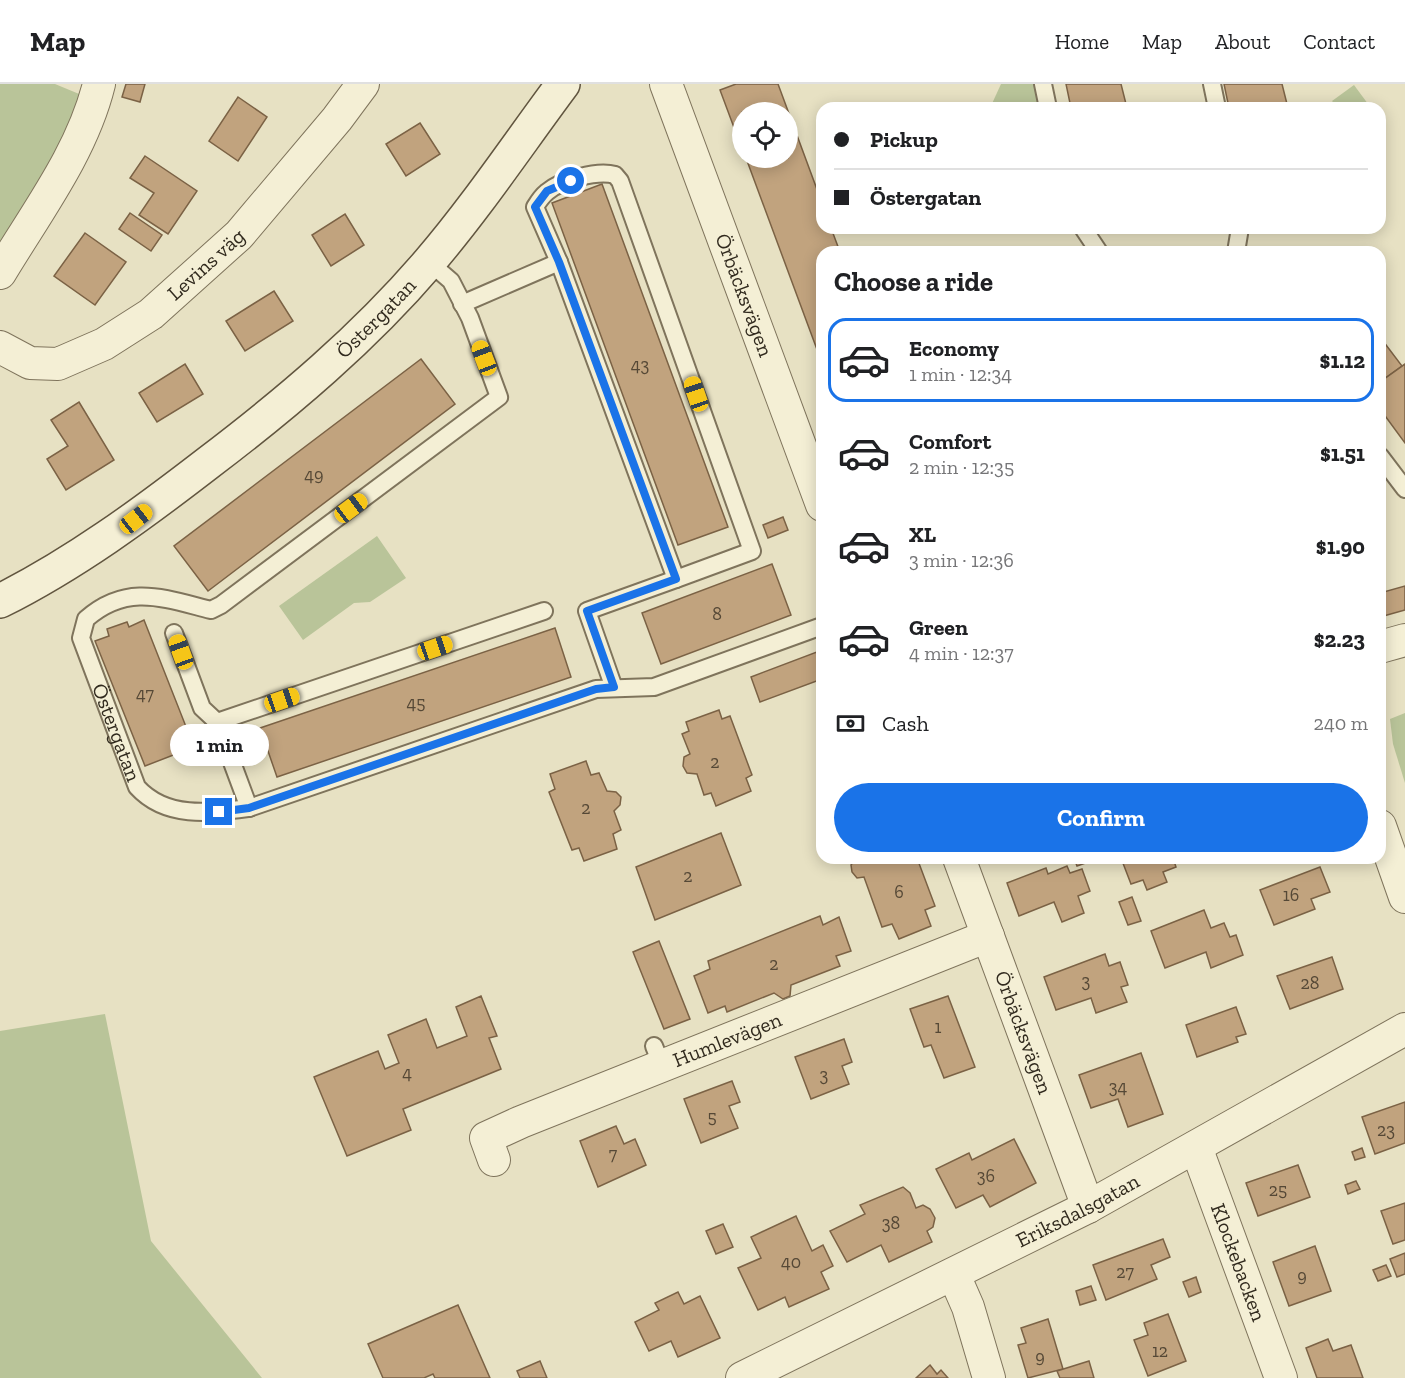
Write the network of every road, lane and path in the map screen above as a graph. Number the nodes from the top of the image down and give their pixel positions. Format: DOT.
graph roads {
  1 [pos="99,84"];
  2 [pos="363,84"];
  3 [pos="563,84"];
  4 [pos="666,84"];
  5 [pos="1043,84"];
  6 [pos="1212,84"];
  7 [pos="1047,102"];
  8 [pos="1216,102"];
  9 [pos="429,262"];
  10 [pos="559,262"];
  11 [pos="0,273"];
  12 [pos="462,304"];
  13 [pos="0,347"];
  14 [pos="1386,464"];
  15 [pos="1405,489"];
  16 [pos="816,490"];
  17 [pos="676,579"];
  18 [pos="0,601"];
  19 [pos="544,612"];
  20 [pos="816,628"];
  21 [pos="174,633"];
  22 [pos="1405,640"];
  23 [pos="1386,645"];
  24 [pos="614,687"];
  25 [pos="217,722"];
  26 [pos="249,808"];
  27 [pos="1386,843"];
  28 [pos="961,864"];
  29 [pos="1405,897"];
  30 [pos="988,936"];
  31 [pos="1405,1029"];
  32 [pos="1196,1147"];
  33 [pos="494,1160"];
  34 [pos="1088,1207"];
  35 [pos="954,1275"];
  36 [pos="773,1372"];
  37 [pos="742,1378"];
  38 [pos="989,1378"];
  39 [pos="1281,1378"];
  1 -- 11 [label="street"];
  2 -- 13 [label="street, Levins väg"];
  3 -- 9 [label="street, Östergatan"];
  4 -- 16 [label="street, Örbäcksvägen"];
  5 -- 7 [label="lane"];
  6 -- 8 [label="lane"];
  9 -- 12 [label="lane, Östergatan"];
  9 -- 18 [label="street, Östergatan"];
  10 -- 12 [label="lane"];
  10 -- 17 [label="lane"];
  10 -- 17 [label="lane"];
  12 -- 26 [label="lane, Östergatan"];
  14 -- 15 [label="lane"];
  17 -- 24 [label="lane"];
  19 -- 25 [label="lane"];
  20 -- 24 [label="lane, Östergatan"];
  21 -- 25 [label="lane"];
  22 -- 23 [label="street"];
  24 -- 26 [label="lane, Östergatan"];
  25 -- 26 [label="lane"];
  27 -- 29 [label="street"];
  28 -- 30 [label="street, Örbäcksvägen"];
  30 -- 33 [label="street, Humlevägen"];
  30 -- 34 [label="street, Örbäcksvägen"];
  31 -- 32 [label="street, Eriksdalsgatan"];
  32 -- 34 [label="street, Eriksdalsgatan"];
  32 -- 39 [label="street, Klockebacken"];
  34 -- 35 [label="street, Eriksdalsgatan"];
  35 -- 36 [label="street, Eriksdalsgatan"];
  35 -- 38 [label="street"];
  36 -- 37 [label="street, Eriksdalsgatan"];
}
